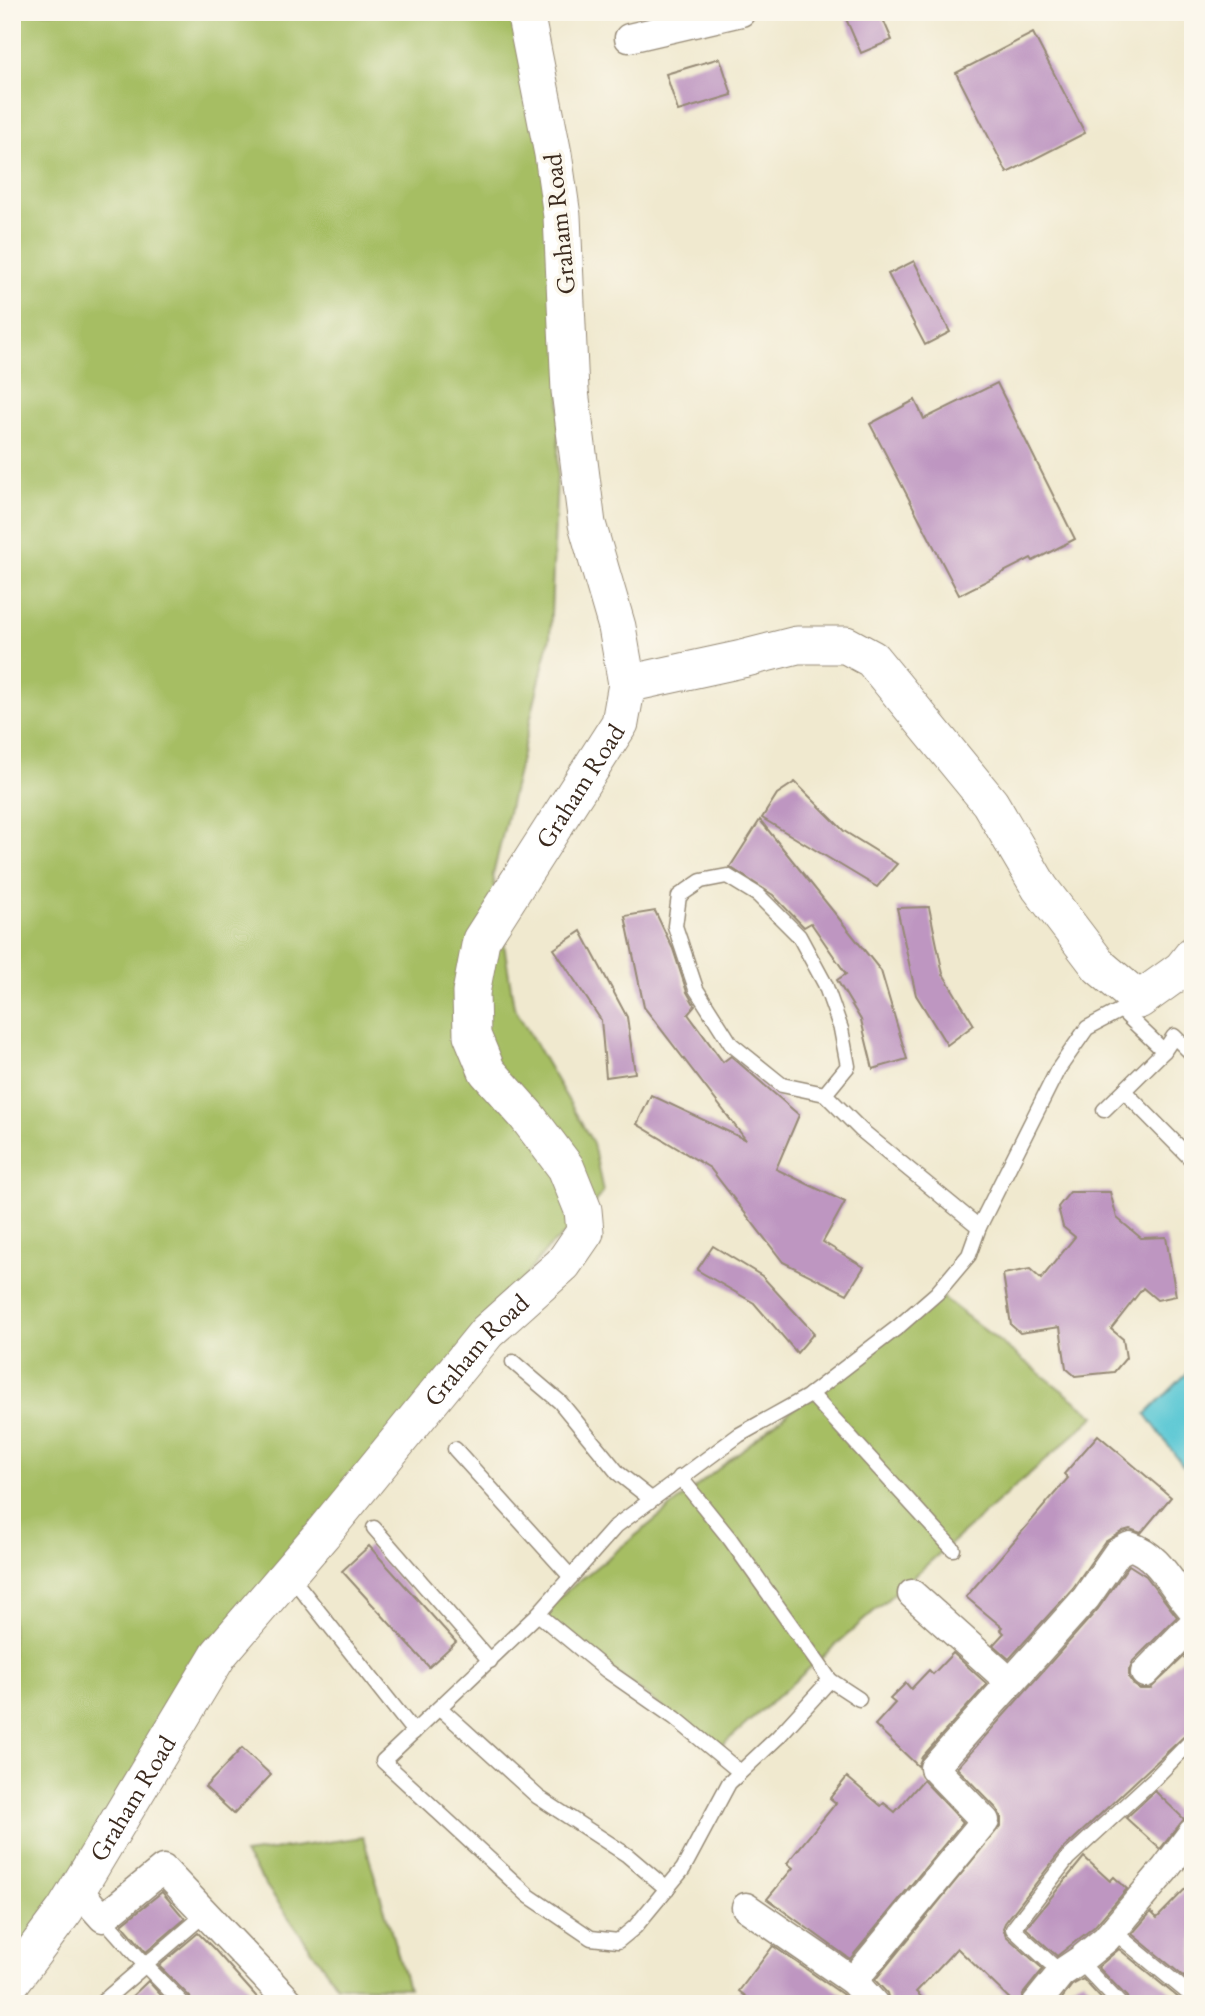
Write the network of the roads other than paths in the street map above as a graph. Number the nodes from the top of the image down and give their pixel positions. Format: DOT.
graph roads {
  1 [pos="525,12"];
  2 [pos="741,12"];
  3 [pos="629,38"];
  4 [pos="627,684"];
  5 [pos="1189,967"];
  6 [pos="1130,1005"];
  7 [pos="1164,1051"];
  8 [pos="1193,1055"];
  9 [pos="1125,1091"];
  10 [pos="825,1094"];
  11 [pos="1104,1110"];
  12 [pos="1193,1161"];
  13 [pos="979,1227"];
  14 [pos="513,1362"];
  15 [pos="811,1394"];
  16 [pos="455,1449"];
  17 [pos="680,1477"];
  18 [pos="651,1499"];
  19 [pos="374,1528"];
  20 [pos="953,1549"];
  21 [pos="288,1573"];
  22 [pos="571,1577"];
  23 [pos="912,1594"];
  24 [pos="1193,1610"];
  25 [pos="538,1614"];
  26 [pos="1193,1624"];
  27 [pos="489,1661"];
  28 [pos="1145,1673"];
  29 [pos="830,1680"];
  30 [pos="1010,1682"];
  31 [pos="859,1699"];
  32 [pos="440,1708"];
  33 [pos="414,1732"];
  34 [pos="1193,1739"];
  35 [pos="740,1772"];
  36 [pos="1193,1832"];
  37 [pos="77,1889"];
  38 [pos="667,1889"];
  39 [pos="746,1908"];
  40 [pos="205,1914"];
  41 [pos="103,1918"];
  42 [pos="1113,1931"];
  43 [pos="145,1965"];
  44 [pos="1070,1967"];
  45 [pos="12,1981"];
  46 [pos="853,1981"];
  47 [pos="1193,1997"];
  48 [pos="1037,2003"];
  49 [pos="100,2004"];
  50 [pos="183,2004"];
  51 [pos="290,2004"];
  52 [pos="874,2004"];
  53 [pos="1120,2004"];
  1 -- 4 [label="street, Graham Road"];
  2 -- 3 [label="street"];
  4 -- 6 [label="street"];
  4 -- 21 [label="street, Graham Road"];
  5 -- 6 [label="street"];
  6 -- 7 [label="lane"];
  6 -- 13 [label="lane"];
  7 -- 8 [label="lane"];
  7 -- 9 [label="lane"];
  9 -- 11 [label="lane"];
  9 -- 12 [label="lane"];
  10 -- 10 [label="lane"];
  10 -- 13 [label="lane"];
  13 -- 15 [label="lane"];
  14 -- 18 [label="lane"];
  15 -- 17 [label="lane"];
  15 -- 20 [label="lane"];
  16 -- 22 [label="lane"];
  17 -- 18 [label="lane"];
  17 -- 29 [label="lane"];
  18 -- 22 [label="lane"];
  19 -- 27 [label="lane"];
  21 -- 33 [label="lane"];
  21 -- 37 [label="street, Graham Road"];
  22 -- 25 [label="lane"];
  23 -- 30 [label="street"];
  24 -- 30 [label="street"];
  25 -- 27 [label="lane"];
  25 -- 35 [label="lane"];
  26 -- 28 [label="street"];
  27 -- 32 [label="lane"];
  29 -- 31 [label="lane"];
  29 -- 35 [label="lane"];
  30 -- 46 [label="street"];
  32 -- 33 [label="lane"];
  32 -- 38 [label="lane"];
  33 -- 38 [label="lane"];
  34 -- 44 [label="lane"];
  35 -- 38 [label="lane"];
  36 -- 42 [label="street"];
  37 -- 41 [label="street"];
  37 -- 45 [label="street, Graham Road"];
  39 -- 46 [label="street"];
  40 -- 41 [label="street"];
  40 -- 43 [label="lane"];
  40 -- 51 [label="street"];
  41 -- 43 [label="lane"];
  42 -- 44 [label="street"];
  42 -- 47 [label="lane"];
  43 -- 49 [label="lane"];
  43 -- 50 [label="lane"];
  44 -- 48 [label="street"];
  44 -- 53 [label="lane"];
  46 -- 52 [label="street"];
}
